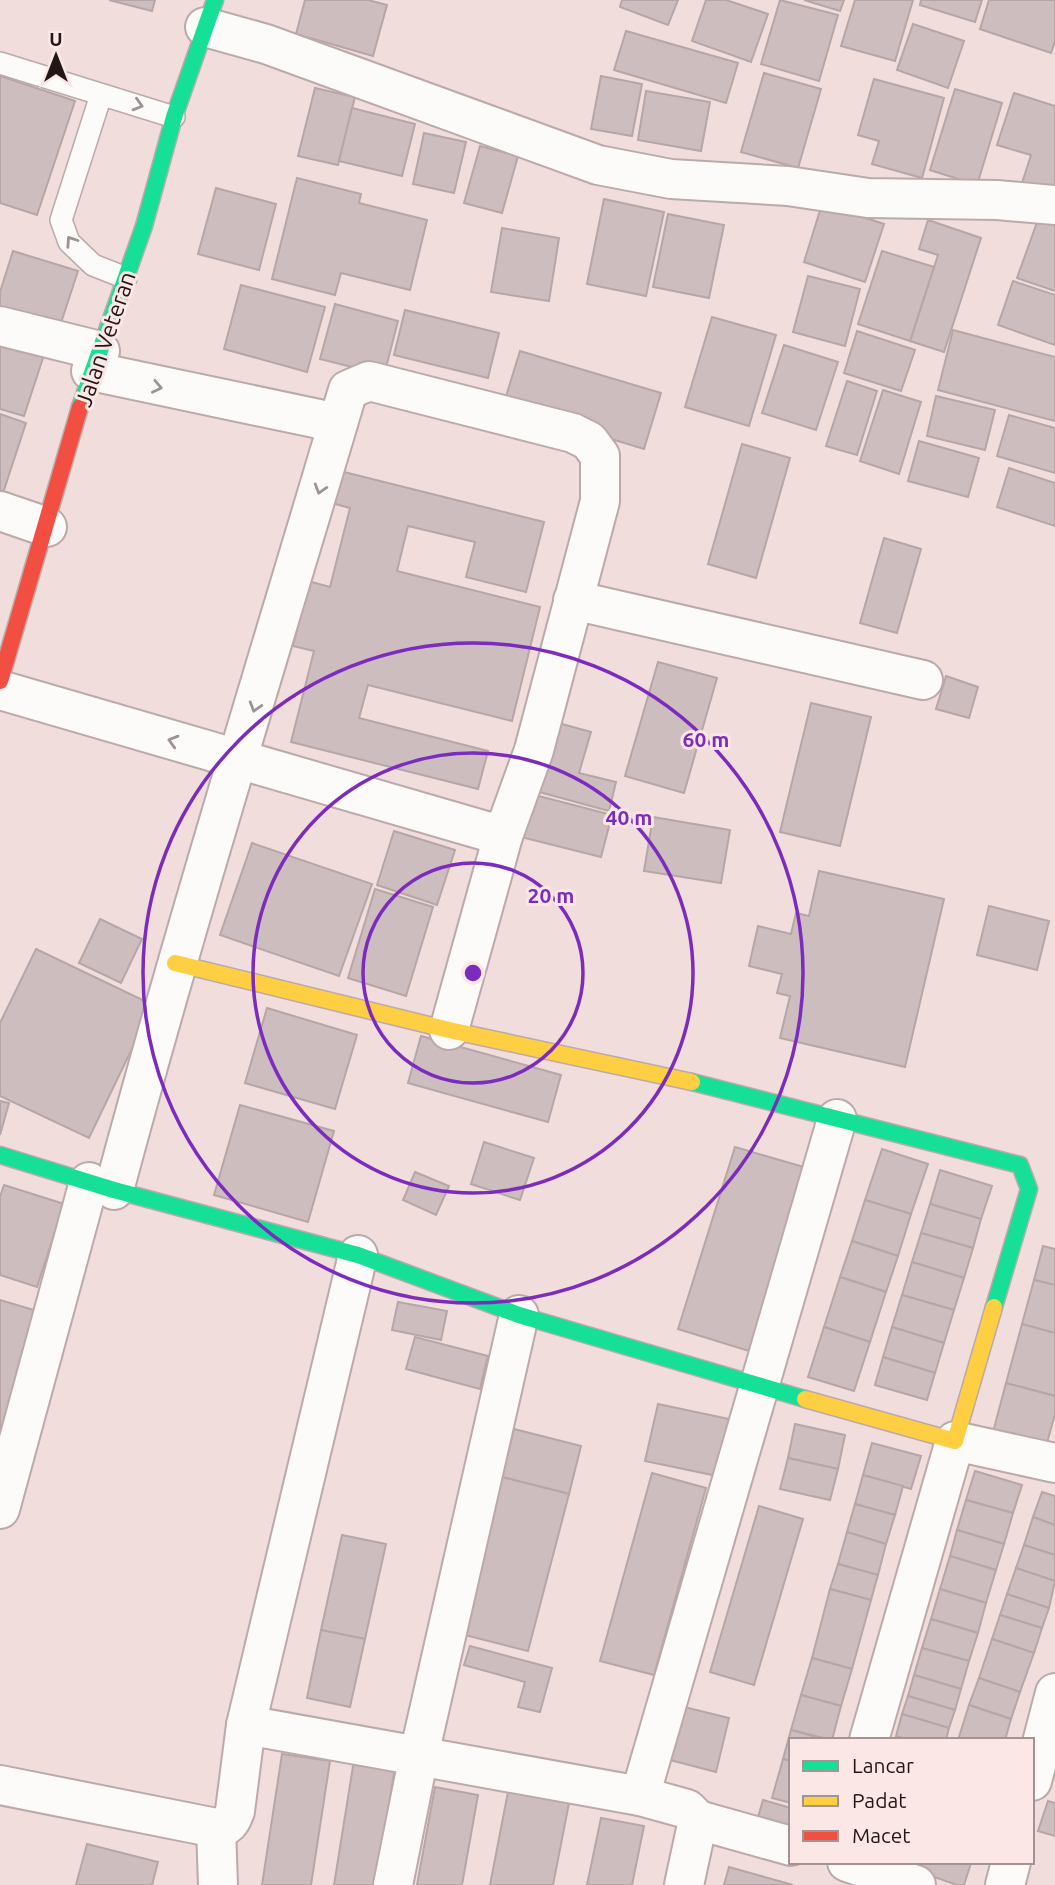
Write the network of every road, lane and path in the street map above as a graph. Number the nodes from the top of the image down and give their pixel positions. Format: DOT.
graph roads {
  1 [pos="210,13"];
  2 [pos="0,63"];
  3 [pos="101,95"];
  4 [pos="174,117"];
  5 [pos="1055,205"];
  6 [pos="126,278"];
  7 [pos="0,326"];
  8 [pos="96,361"];
  9 [pos="338,423"];
  10 [pos="0,511"];
  11 [pos="47,527"];
  12 [pos="573,600"];
  13 [pos="6,631"];
  14 [pos="923,680"];
  15 [pos="0,681"];
  16 [pos="0,690"];
  17 [pos="238,761"];
  18 [pos="503,836"];
  19 [pos="175,963"];
  20 [pos="449,1030"];
  21 [pos="836,1119"];
  22 [pos="0,1155"];
  23 [pos="101,1186"];
  24 [pos="358,1255"];
  25 [pos="519,1315"];
  26 [pos="757,1387"];
  27 [pos="955,1441"];
  28 [pos="1055,1463"];
  29 [pos="0,1508"];
  30 [pos="1055,1693"];
  31 [pos="246,1724"];
  32 [pos="870,1738"];
  33 [pos="419,1755"];
  34 [pos="1034,1773"];
  35 [pos="0,1785"];
  36 [pos="640,1796"];
  37 [pos="698,1819"];
  38 [pos="216,1828"];
  39 [pos="789,1845"];
  40 [pos="853,1864"];
  41 [pos="1010,1864"];
  42 [pos="218,1885"];
  43 [pos="393,1885"];
  44 [pos="684,1885"];
  45 [pos="916,1885"];
  46 [pos="1005,1885"];
  1 -- 4 [label="main road, Jalan Veteran"];
  1 -- 5 [label="street"];
  2 -- 3 [label="lane"];
  3 -- 4 [label="lane, one-way"];
  6 -- 3 [label="lane, one-way"];
  4 -- 6 [label="main road, Jalan Veteran"];
  6 -- 8 [label="main road, Jalan Veteran"];
  7 -- 8 [label="street"];
  8 -- 9 [label="street, one-way"];
  8 -- 11 [label="main road, Jalan Veteran"];
  9 -- 12 [label="street"];
  9 -- 17 [label="street, one-way"];
  10 -- 11 [label="street"];
  11 -- 13 [label="main road, Jalan Veteran"];
  12 -- 14 [label="street"];
  12 -- 18 [label="street"];
  13 -- 15 [label="main road, Jalan Veteran"];
  17 -- 16 [label="street, one-way"];
  17 -- 18 [label="street"];
  17 -- 19 [label="street"];
  18 -- 20 [label="street"];
  19 -- 20 [label="main road"];
  19 -- 23 [label="street"];
  20 -- 21 [label="main road"];
  21 -- 26 [label="street"];
  21 -- 27 [label="main road"];
  22 -- 23 [label="main road"];
  23 -- 24 [label="main road"];
  23 -- 29 [label="street"];
  24 -- 25 [label="main road"];
  24 -- 31 [label="street"];
  25 -- 26 [label="main road"];
  25 -- 33 [label="street"];
  26 -- 27 [label="main road"];
  26 -- 36 [label="street"];
  27 -- 28 [label="street"];
  27 -- 32 [label="street"];
  30 -- 34 [label="street"];
  31 -- 33 [label="street"];
  31 -- 38 [label="street"];
  33 -- 36 [label="street"];
  33 -- 43 [label="street"];
  35 -- 38 [label="street"];
  36 -- 37 [label="street"];
  37 -- 39 [label="street"];
  37 -- 44 [label="street"];
  38 -- 42 [label="street"];
  40 -- 45 [label="street"];
  41 -- 46 [label="street"];
}
